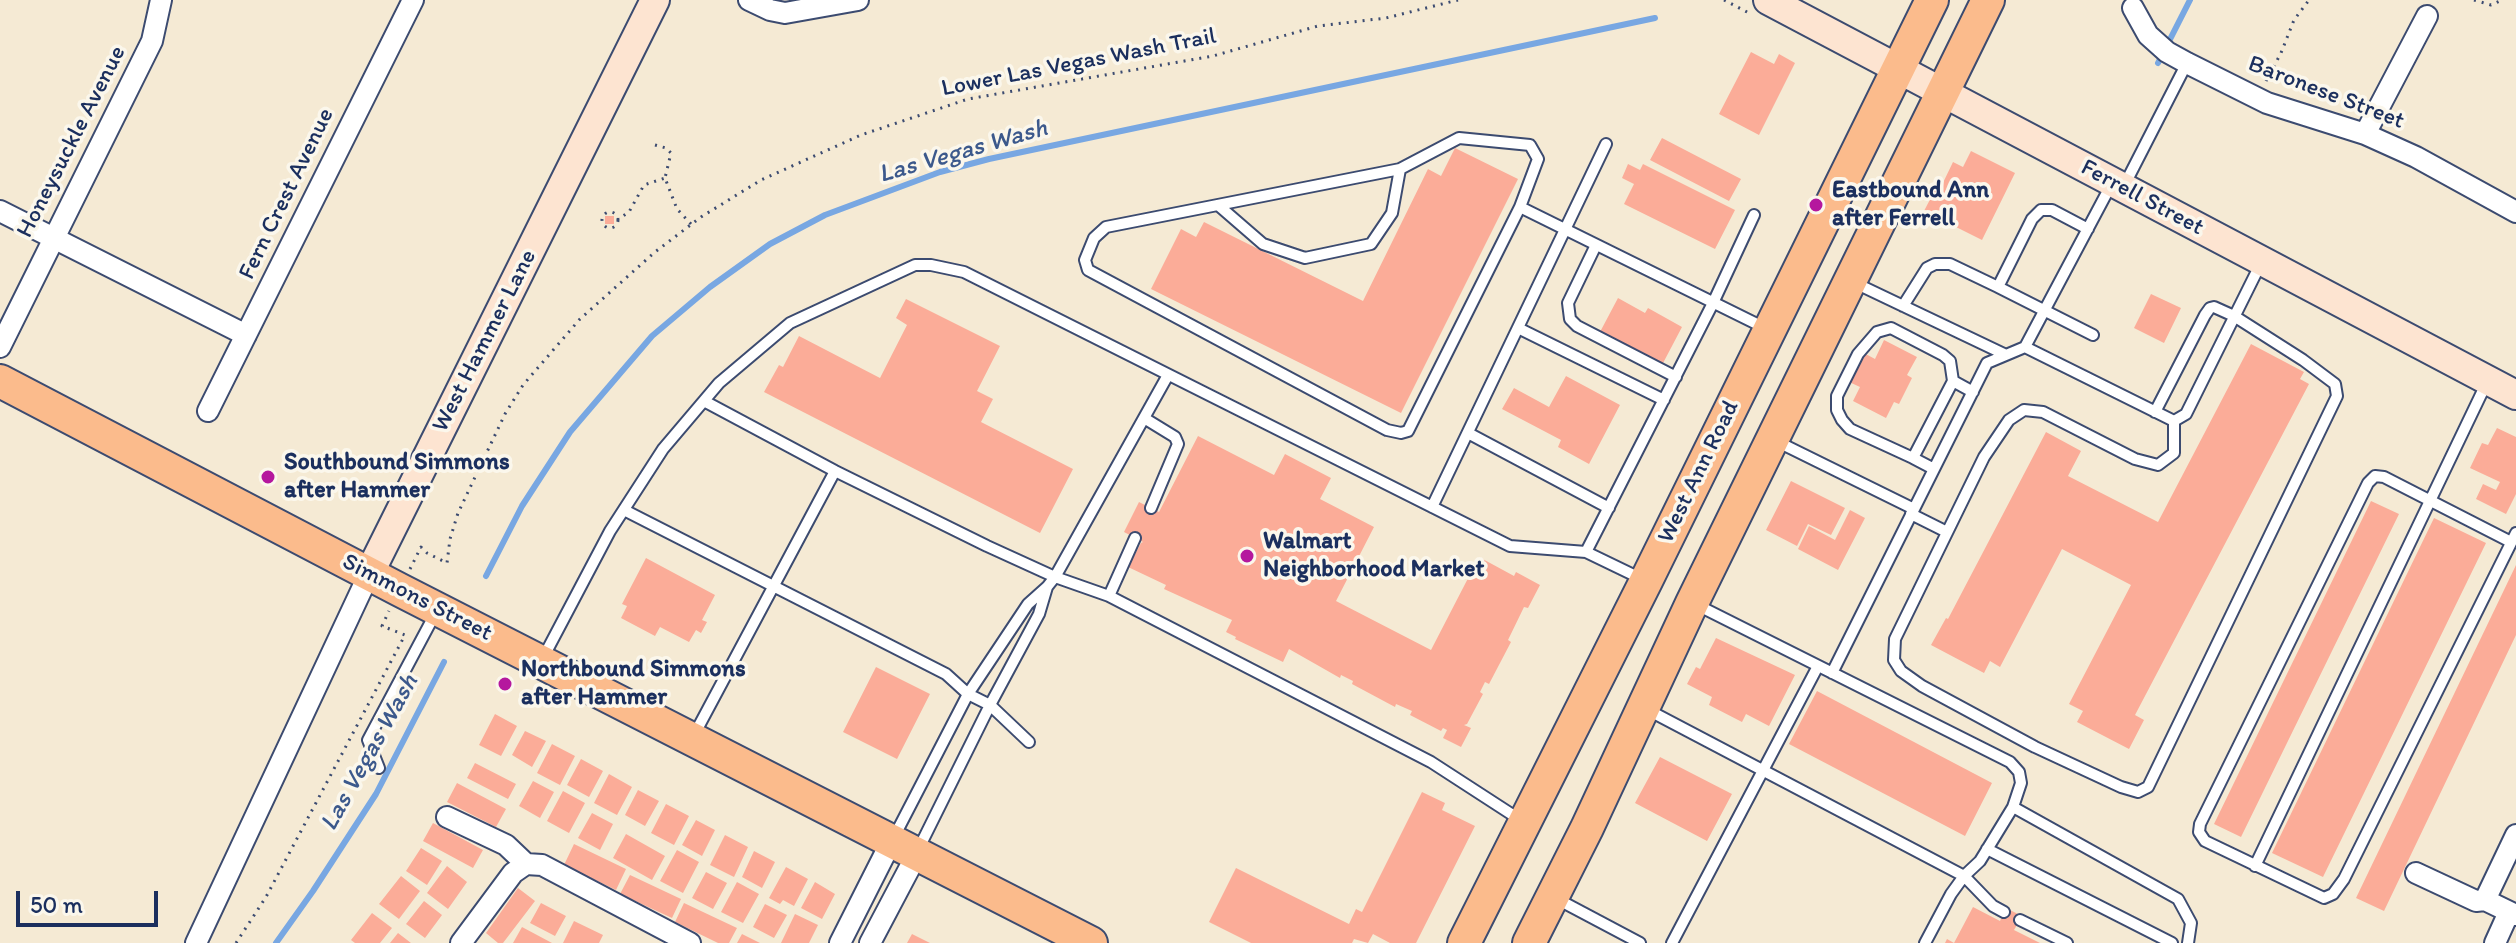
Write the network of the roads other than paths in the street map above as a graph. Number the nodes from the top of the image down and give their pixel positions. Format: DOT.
graph roads {
  1 [pos="161,0"];
  2 [pos="413,0"];
  3 [pos="655,0"];
  4 [pos="749,0"];
  5 [pos="858,0"];
  6 [pos="1768,0"];
  7 [pos="1932,0"];
  8 [pos="1988,0"];
  9 [pos="2133,8"];
  10 [pos="2427,16"];
  11 [pos="2187,63"];
  12 [pos="1898,69"];
  13 [pos="1943,92"];
  14 [pos="2365,134"];
  15 [pos="1606,144"];
  16 [pos="1400,169"];
  17 [pos="2118,186"];
  18 [pos="1218,205"];
  19 [pos="1520,207"];
  20 [pos="0,211"];
  21 [pos="2516,212"];
  22 [pos="1754,215"];
  23 [pos="2088,229"];
  24 [pos="1565,230"];
  25 [pos="53,238"];
  26 [pos="1596,245"];
  27 [pos="2262,262"];
  28 [pos="1850,280"];
  29 [pos="1998,287"];
  30 [pos="1713,303"];
  31 [pos="1903,306"];
  32 [pos="2045,309"];
  33 [pos="2234,316"];
  34 [pos="1518,328"];
  35 [pos="1769,330"];
  36 [pos="246,335"];
  37 [pos="2093,335"];
  38 [pos="0,347"];
  39 [pos="2025,347"];
  40 [pos="2004,354"];
  41 [pos="1168,375"];
  42 [pos="1676,377"];
  43 [pos="2487,380"];
  44 [pos="0,381"];
  45 [pos="1953,381"];
  46 [pos="1973,392"];
  47 [pos="2516,395"];
  48 [pos="1664,400"];
  49 [pos="704,401"];
  50 [pos="208,411"];
  51 [pos="2155,412"];
  52 [pos="1144,418"];
  53 [pos="2174,421"];
  54 [pos="1468,433"];
  55 [pos="1772,439"];
  56 [pos="1913,458"];
  57 [pos="1934,469"];
  58 [pos="835,471"];
  59 [pos="2429,501"];
  60 [pos="1432,507"];
  61 [pos="1151,508"];
  62 [pos="1609,508"];
  63 [pos="624,510"];
  64 [pos="1912,512"];
  65 [pos="1947,532"];
  66 [pos="1135,538"];
  67 [pos="2514,538"];
  68 [pos="1586,552"];
  69 [pos="369,574"];
  70 [pos="1055,577"];
  71 [pos="1646,581"];
  72 [pos="1047,587"];
  73 [pos="773,588"];
  74 [pos="1109,596"];
  75 [pos="1692,603"];
  76 [pos="438,609"];
  77 [pos="541,661"];
  78 [pos="1818,666"];
  79 [pos="1832,673"];
  80 [pos="968,694"];
  81 [pos="990,705"];
  82 [pos="1643,707"];
  83 [pos="692,739"];
  84 [pos="1029,742"];
  85 [pos="379,768"];
  86 [pos="1762,770"];
  87 [pos="2013,807"];
  88 [pos="447,817"];
  89 [pos="1524,823"];
  90 [pos="2516,835"];
  91 [pos="904,848"];
  92 [pos="1987,849"];
  93 [pos="526,864"];
  94 [pos="2255,866"];
  95 [pos="2416,873"];
  96 [pos="1964,876"];
  97 [pos="1552,896"];
  98 [pos="2485,900"];
  99 [pos="2004,912"];
  100 [pos="2513,913"];
  101 [pos="2020,920"];
  102 [pos="196,943"];
  103 [pos="461,943"];
  104 [pos="690,943"];
  105 [pos="840,943"];
  106 [pos="870,943"];
  107 [pos="1091,943"];
  108 [pos="1464,943"];
  109 [pos="1529,943"];
  110 [pos="1640,943"];
  111 [pos="1672,943"];
  112 [pos="1925,943"];
  113 [pos="2067,943"];
  114 [pos="2172,943"];
  115 [pos="2188,943"];
  116 [pos="2495,943"];
  1 -- 25 [label="street, Honeysuckle Avenue"];
  2 -- 36 [label="street, Fern Crest Avenue"];
  3 -- 69 [label="street, West Hammer Lane"];
  4 -- 5 [label="street"];
  6 -- 12 [label="street, Ferrell Street"];
  7 -- 12 [label="main road, West Ann Road"];
  8 -- 13 [label="main road"];
  9 -- 11 [label="street, Baronese Street"];
  10 -- 14 [label="street"];
  11 -- 14 [label="street, Baronese Street"];
  11 -- 17 [label="lane"];
  12 -- 13 [label="street, Ferrell Street"];
  12 -- 35 [label="main road, West Ann Road"];
  13 -- 17 [label="street, Ferrell Street"];
  13 -- 28 [label="main road"];
  14 -- 21 [label="street, Baronese Street"];
  15 -- 24 [label="lane"];
  16 -- 18 [label="lane"];
  16 -- 18 [label="lane"];
  16 -- 19 [label="lane"];
  17 -- 23 [label="lane"];
  17 -- 27 [label="street, Ferrell Street"];
  18 -- 19 [label="lane"];
  19 -- 24 [label="lane"];
  20 -- 25 [label="street"];
  22 -- 30 [label="lane"];
  23 -- 29 [label="lane"];
  23 -- 32 [label="lane"];
  24 -- 26 [label="lane"];
  24 -- 34 [label="lane"];
  25 -- 36 [label="street"];
  25 -- 38 [label="street, Honeysuckle Avenue"];
  26 -- 30 [label="lane"];
  26 -- 42 [label="lane"];
  27 -- 33 [label="lane"];
  27 -- 43 [label="street, Ferrell Street"];
  28 -- 31 [label="lane"];
  28 -- 55 [label="main road"];
  29 -- 31 [label="lane"];
  29 -- 32 [label="lane"];
  30 -- 35 [label="lane"];
  30 -- 42 [label="lane"];
  31 -- 40 [label="lane"];
  32 -- 37 [label="lane"];
  32 -- 39 [label="lane"];
  33 -- 51 [label="lane"];
  33 -- 53 [label="lane"];
  33 -- 65 [label="lane"];
  34 -- 48 [label="lane"];
  34 -- 54 [label="lane"];
  35 -- 71 [label="main road, West Ann Road"];
  36 -- 50 [label="street, Fern Crest Avenue"];
  39 -- 40 [label="lane"];
  39 -- 51 [label="lane"];
  40 -- 46 [label="lane"];
  41 -- 49 [label="lane"];
  41 -- 52 [label="lane"];
  41 -- 60 [label="lane"];
  42 -- 48 [label="lane"];
  43 -- 47 [label="street, Ferrell Street"];
  43 -- 59 [label="lane"];
  44 -- 69 [label="main road, Simmons Street"];
  45 -- 46 [label="lane"];
  45 -- 56 [label="lane"];
  45 -- 56 [label="lane"];
  46 -- 57 [label="lane"];
  48 -- 62 [label="lane"];
  49 -- 58 [label="lane"];
  49 -- 63 [label="lane"];
  51 -- 53 [label="lane"];
  52 -- 61 [label="lane"];
  52 -- 70 [label="lane"];
  53 -- 65 [label="lane"];
  54 -- 60 [label="lane"];
  54 -- 62 [label="lane"];
  55 -- 64 [label="lane"];
  55 -- 75 [label="main road"];
  56 -- 57 [label="lane"];
  57 -- 64 [label="lane"];
  58 -- 70 [label="lane"];
  58 -- 73 [label="lane"];
  59 -- 67 [label="lane"];
  59 -- 94 [label="lane"];
  59 -- 94 [label="lane"];
  60 -- 68 [label="lane"];
  62 -- 68 [label="lane"];
  63 -- 73 [label="lane"];
  63 -- 77 [label="lane"];
  64 -- 65 [label="lane"];
  64 -- 79 [label="lane"];
  66 -- 74 [label="lane"];
  67 -- 94 [label="lane"];
  68 -- 71 [label="lane"];
  69 -- 76 [label="main road, Simmons Street"];
  69 -- 102 [label="street, West Hammer Lane"];
  70 -- 72 [label="lane"];
  70 -- 74 [label="lane"];
  71 -- 75 [label="main road"];
  71 -- 89 [label="main road, West Ann Road"];
  72 -- 80 [label="lane"];
  72 -- 81 [label="lane"];
  73 -- 80 [label="lane"];
  73 -- 83 [label="lane"];
  74 -- 89 [label="lane"];
  75 -- 78 [label="lane"];
  75 -- 82 [label="main road"];
  76 -- 77 [label="main road, Simmons Street"];
  76 -- 85 [label="lane"];
  77 -- 83 [label="main road, Simmons Street"];
  78 -- 79 [label="lane"];
  78 -- 86 [label="lane"];
  79 -- 87 [label="lane"];
  80 -- 81 [label="lane"];
  80 -- 91 [label="lane"];
  81 -- 84 [label="lane"];
  81 -- 91 [label="lane"];
  82 -- 86 [label="lane"];
  82 -- 97 [label="main road"];
  83 -- 91 [label="main road, Simmons Street"];
  86 -- 96 [label="lane"];
  86 -- 111 [label="lane"];
  87 -- 92 [label="lane"];
  87 -- 115 [label="lane"];
  88 -- 93 [label="street"];
  89 -- 108 [label="main road, West Ann Road"];
  90 -- 98 [label="street"];
  91 -- 105 [label="street"];
  91 -- 106 [label="street"];
  91 -- 107 [label="main road, Simmons Street"];
  92 -- 96 [label="lane"];
  92 -- 114 [label="lane"];
  93 -- 103 [label="street"];
  93 -- 104 [label="street"];
  95 -- 98 [label="street"];
  96 -- 99 [label="lane"];
  96 -- 112 [label="lane"];
  97 -- 109 [label="main road"];
  97 -- 110 [label="lane"];
  98 -- 100 [label="street"];
  100 -- 116 [label="street"];
  101 -- 113 [label="lane"];
}
